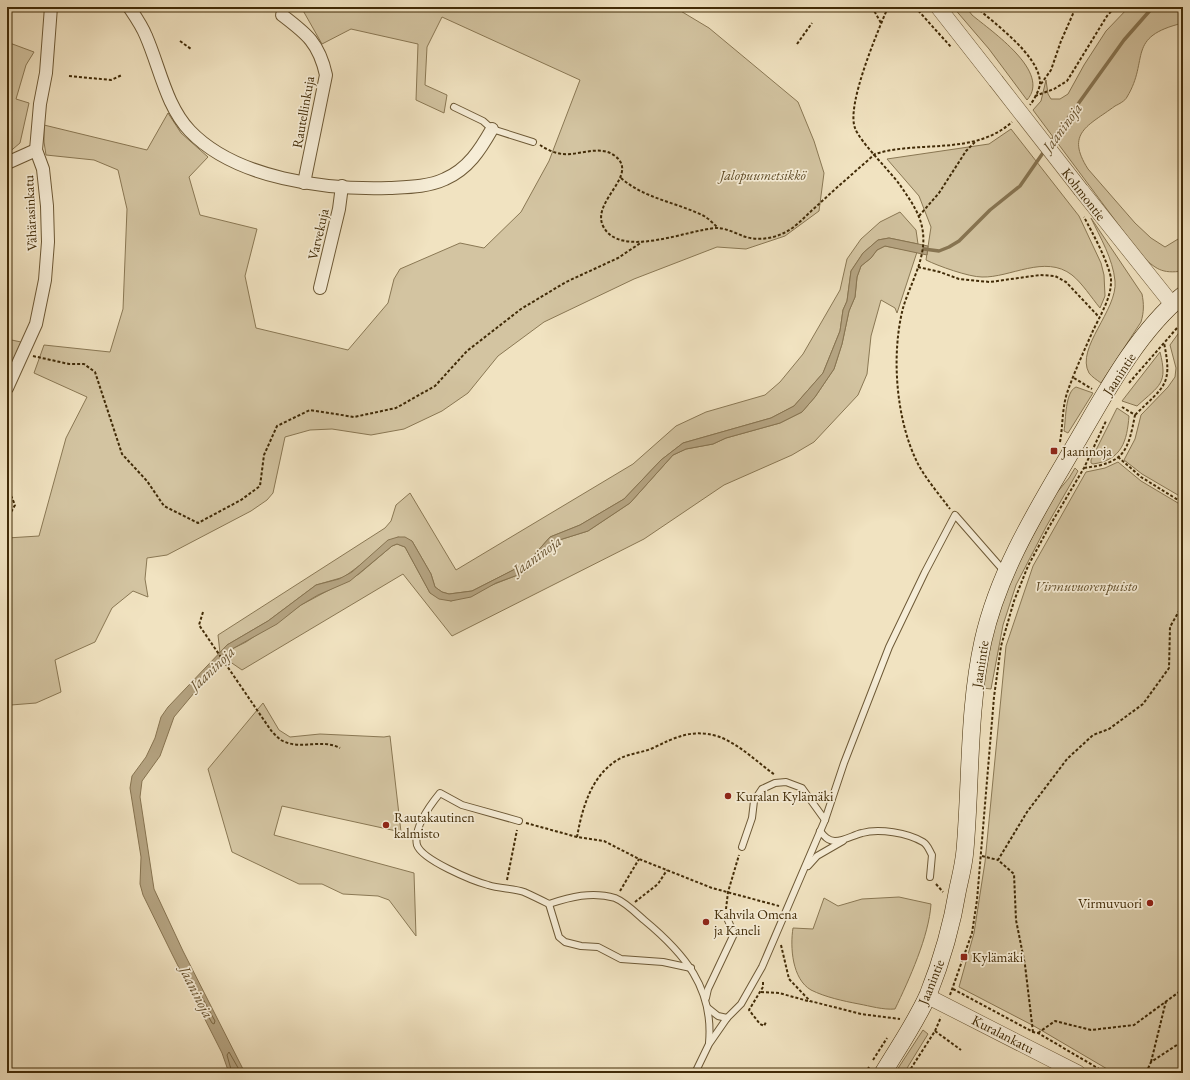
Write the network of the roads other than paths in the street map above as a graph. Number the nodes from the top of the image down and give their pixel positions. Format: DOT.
graph roads {
  1 [pos="51,7"];
  2 [pos="130,7"];
  3 [pos="938,7"];
  4 [pos="282,15"];
  5 [pos="454,107"];
  6 [pos="492,129"];
  7 [pos="533,142"];
  8 [pos="36,150"];
  9 [pos="7,163"];
  10 [pos="304,183"];
  11 [pos="342,186"];
  12 [pos="320,288"];
  13 [pos="1177,299"];
  14 [pos="7,388"];
  15 [pos="1005,572"];
  16 [pos="825,820"];
  17 [pos="519,821"];
  18 [pos="820,831"];
  19 [pos="846,839"];
  20 [pos="742,847"];
  21 [pos="805,870"];
  22 [pos="930,877"];
  23 [pos="550,904"];
  24 [pos="727,918"];
  25 [pos="691,968"];
  26 [pos="927,996"];
  27 [pos="705,1000"];
  28 [pos="708,1008"];
  29 [pos="727,1018"];
  30 [pos="709,1044"];
  31 [pos="695,1073"];
  32 [pos="883,1073"];
  33 [pos="1078,1073"];
  1 -- 8 [label="street, Vähärasinkatu"];
  2 -- 10 [label="street"];
  3 -- 13 [label="street, Kohmontie, bridge"];
  4 -- 10 [label="street, Rautellinkuja"];
  5 -- 6 [label="lane"];
  6 -- 7 [label="lane"];
  6 -- 11 [label="street"];
  8 -- 9 [label="street"];
  8 -- 14 [label="street, Vähärasinkatu"];
  10 -- 11 [label="street"];
  11 -- 12 [label="street, Varvekuja"];
  13 -- 15 [label="main road, Jaanintie"];
  15 -- 16 [label="lane"];
  15 -- 26 [label="main road, Jaanintie"];
  16 -- 18 [label="lane"];
  16 -- 20 [label="lane"];
  17 -- 23 [label="lane"];
  18 -- 19 [label="lane"];
  18 -- 21 [label="lane"];
  19 -- 21 [label="lane"];
  19 -- 22 [label="lane"];
  21 -- 29 [label="lane"];
  23 -- 25 [label="lane"];
  23 -- 25 [label="lane"];
  24 -- 27 [label="lane"];
  25 -- 27 [label="lane"];
  26 -- 32 [label="main road, Jaanintie"];
  26 -- 33 [label="street, Kuralankatu"];
  27 -- 28 [label="lane"];
  28 -- 29 [label="lane"];
  28 -- 30 [label="lane"];
  29 -- 30 [label="lane"];
  30 -- 31 [label="lane"];
}
